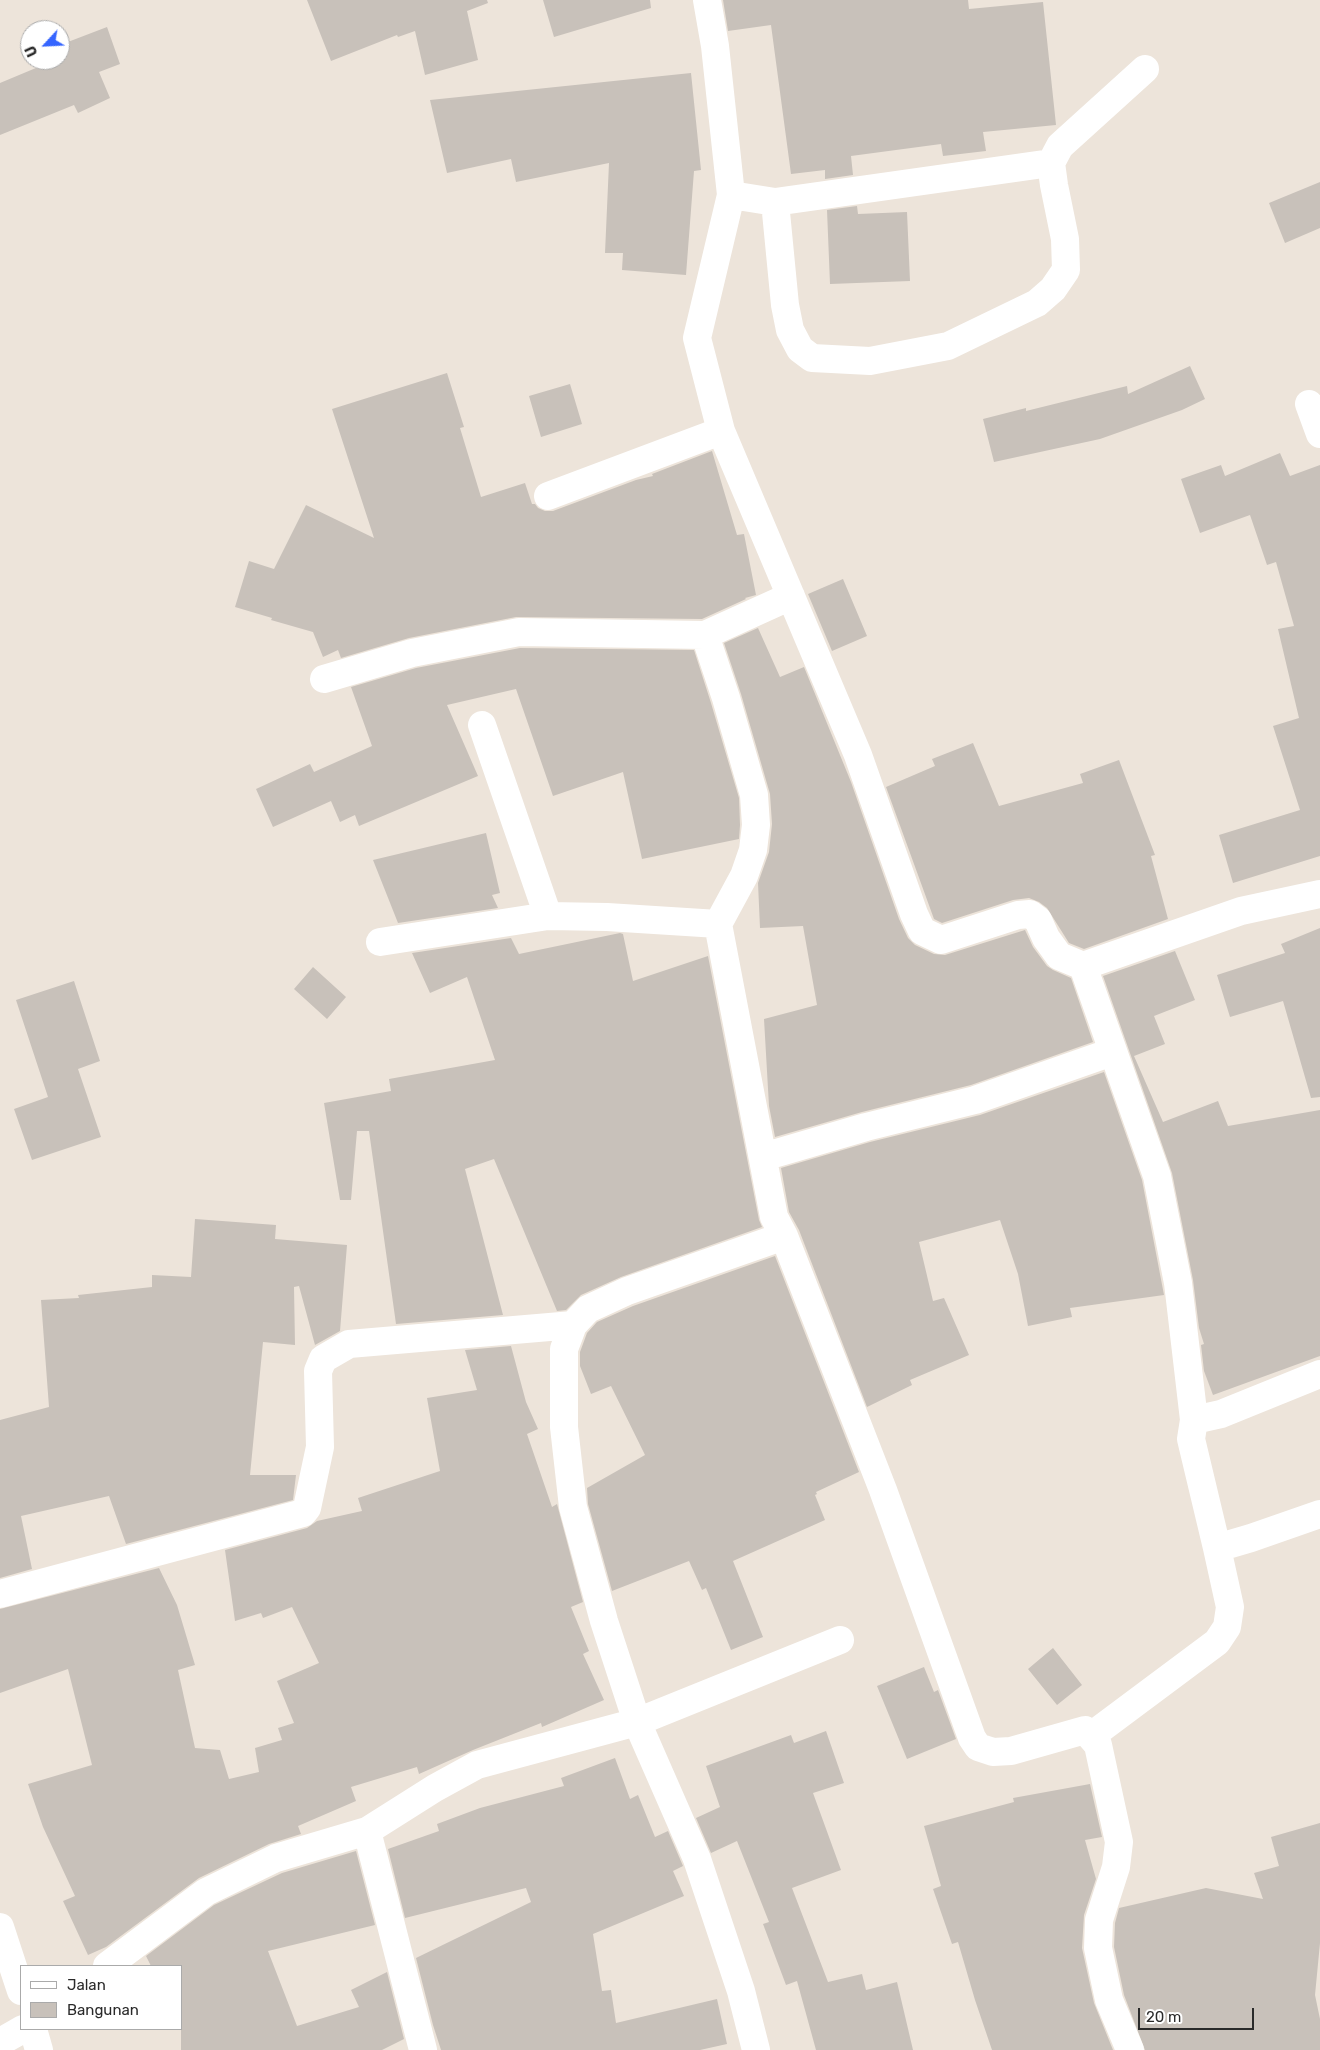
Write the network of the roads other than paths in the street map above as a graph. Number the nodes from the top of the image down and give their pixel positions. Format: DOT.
graph roads {
  1 [pos="707,0"];
  2 [pos="1145,69"];
  3 [pos="1051,163"];
  4 [pos="731,195"];
  5 [pos="775,202"];
  6 [pos="1309,404"];
  7 [pos="720,431"];
  8 [pos="1320,434"];
  9 [pos="548,496"];
  10 [pos="791,596"];
  11 [pos="705,635"];
  12 [pos="324,679"];
  13 [pos="482,726"];
  14 [pos="1320,894"];
  15 [pos="548,916"];
  16 [pos="718,924"];
  17 [pos="380,942"];
  18 [pos="1083,966"];
  19 [pos="1112,1052"];
  20 [pos="763,1157"];
  21 [pos="784,1236"];
  22 [pos="573,1324"];
  23 [pos="1320,1374"];
  24 [pos="1194,1420"];
  25 [pos="1320,1514"];
  26 [pos="1217,1548"];
  27 [pos="0,1594"];
  28 [pos="840,1640"];
  29 [pos="637,1722"];
  30 [pos="1091,1736"];
  31 [pos="367,1831"];
  32 [pos="0,1927"];
  33 [pos="108,1965"];
  34 [pos="20,1988"];
  35 [pos="21,2030"];
  36 [pos="33,2030"];
  37 [pos="0,2042"];
  38 [pos="39,2050"];
  39 [pos="423,2050"];
  40 [pos="756,2050"];
  41 [pos="1130,2050"];
  1 -- 4 [label="street"];
  2 -- 3 [label="street"];
  3 -- 5 [label="street"];
  3 -- 5 [label="street"];
  4 -- 5 [label="street"];
  4 -- 7 [label="street"];
  6 -- 8 [label="street"];
  7 -- 9 [label="street"];
  7 -- 10 [label="street"];
  10 -- 11 [label="street"];
  10 -- 18 [label="street"];
  11 -- 12 [label="street"];
  11 -- 16 [label="street"];
  13 -- 15 [label="street"];
  14 -- 18 [label="street"];
  15 -- 16 [label="street"];
  15 -- 17 [label="street"];
  16 -- 20 [label="street"];
  18 -- 19 [label="street"];
  19 -- 20 [label="street"];
  19 -- 24 [label="street"];
  20 -- 21 [label="street"];
  21 -- 22 [label="street"];
  21 -- 30 [label="street"];
  22 -- 27 [label="street"];
  22 -- 29 [label="street"];
  23 -- 24 [label="street"];
  24 -- 26 [label="street"];
  25 -- 26 [label="street"];
  26 -- 30 [label="street"];
  28 -- 29 [label="street"];
  29 -- 31 [label="street"];
  29 -- 40 [label="street"];
  30 -- 41 [label="street"];
  31 -- 33 [label="street"];
  31 -- 39 [label="street"];
  32 -- 34 [label="street"];
  35 -- 37 [label="street"];
  36 -- 38 [label="street"];
}
